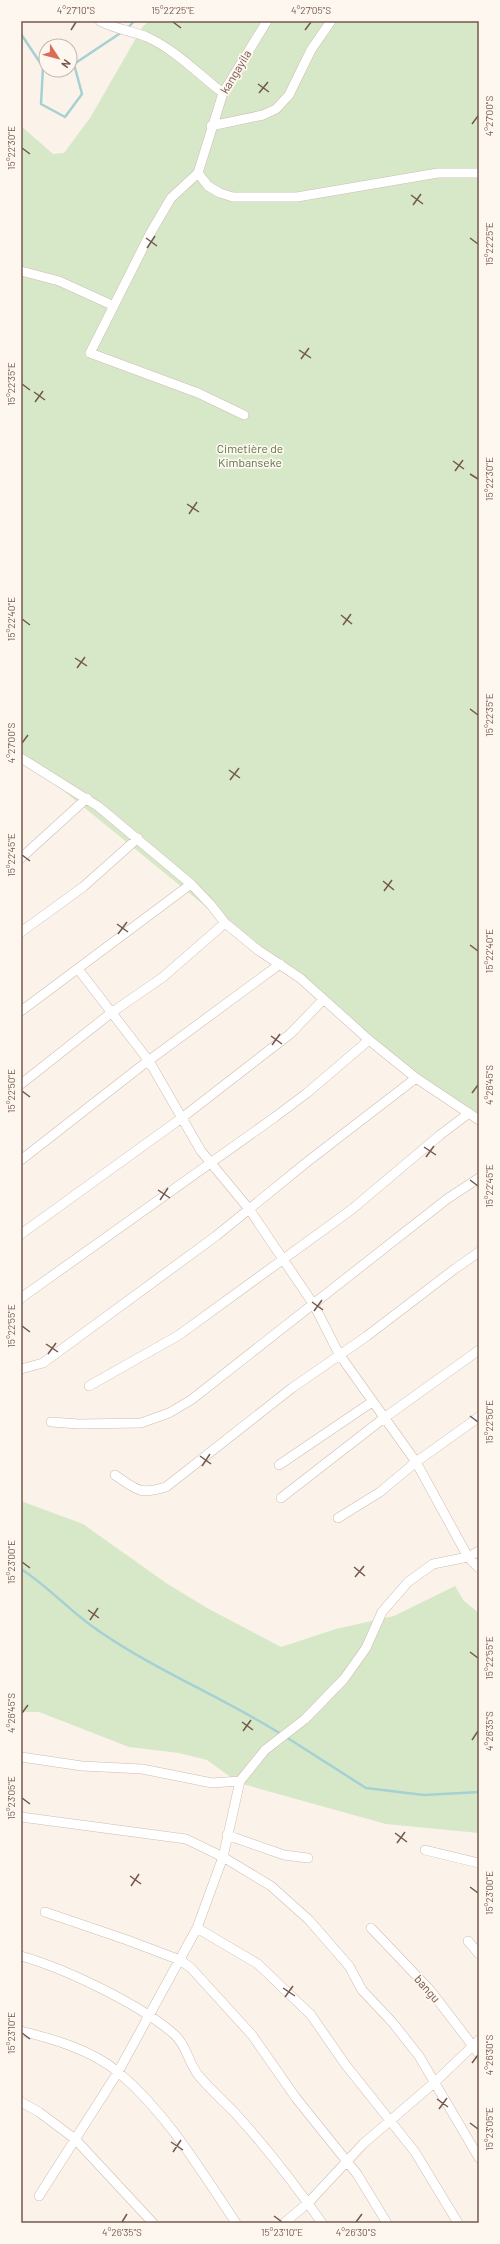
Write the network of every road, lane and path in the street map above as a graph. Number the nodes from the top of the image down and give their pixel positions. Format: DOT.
graph roads {
  1 [pos="100,21"];
  2 [pos="267,21"];
  3 [pos="331,21"];
  4 [pos="223,93"];
  5 [pos="211,126"];
  6 [pos="198,173"];
  7 [pos="479,173"];
  8 [pos="21,271"];
  9 [pos="114,306"];
  10 [pos="244,415"];
  11 [pos="23,763"];
  12 [pos="87,798"];
  13 [pos="138,838"];
  14 [pos="21,858"];
  15 [pos="191,884"];
  16 [pos="225,923"];
  17 [pos="21,932"];
  18 [pos="280,964"];
  19 [pos="78,969"];
  20 [pos="323,1000"];
  21 [pos="21,1011"];
  22 [pos="111,1013"];
  23 [pos="369,1040"];
  24 [pos="149,1061"];
  25 [pos="416,1078"];
  26 [pos="21,1084"];
  27 [pos="469,1113"];
  28 [pos="183,1117"];
  29 [pos="479,1120"];
  30 [pos="21,1160"];
  31 [pos="210,1163"];
  32 [pos="479,1178"];
  33 [pos="249,1209"];
  34 [pos="21,1234"];
  35 [pos="479,1252"];
  36 [pos="282,1260"];
  37 [pos="21,1298"];
  38 [pos="314,1305"];
  39 [pos="479,1350"];
  40 [pos="339,1354"];
  41 [pos="21,1369"];
  42 [pos="89,1386"];
  43 [pos="372,1402"];
  44 [pos="479,1417"];
  45 [pos="384,1418"];
  46 [pos="51,1422"];
  47 [pos="416,1462"];
  48 [pos="279,1466"];
  49 [pos="115,1475"];
  50 [pos="281,1498"];
  51 [pos="338,1518"];
  52 [pos="479,1551"];
  53 [pos="468,1557"];
  54 [pos="479,1568"];
  55 [pos="21,1757"];
  56 [pos="240,1781"];
  57 [pos="21,1817"];
  58 [pos="227,1835"];
  59 [pos="425,1850"];
  60 [pos="223,1857"];
  61 [pos="308,1858"];
  62 [pos="479,1863"];
  63 [pos="45,1912"];
  64 [pos="197,1928"];
  65 [pos="371,1928"];
  66 [pos="468,1941"];
  67 [pos="479,1954"];
  68 [pos="21,1956"];
  69 [pos="180,1960"];
  70 [pos="148,2016"];
  71 [pos="21,2031"];
  72 [pos="476,2043"];
  73 [pos="479,2054"];
  74 [pos="118,2072"];
  75 [pos="435,2082"];
  76 [pos="21,2102"];
  77 [pos="390,2121"];
  78 [pos="75,2138"];
  79 [pos="479,2158"];
  80 [pos="346,2162"];
  81 [pos="39,2196"];
  82 [pos="308,2203"];
  83 [pos="153,2223"];
  84 [pos="236,2223"];
  85 [pos="284,2223"];
  86 [pos="322,2223"];
  87 [pos="387,2223"];
  88 [pos="458,2223"];
  1 -- 4 [label="street"];
  2 -- 4 [label="street, kangayila"];
  3 -- 5 [label="street"];
  4 -- 5 [label="street, kangayila"];
  5 -- 6 [label="street, kangayila"];
  6 -- 7 [label="street"];
  6 -- 9 [label="street"];
  8 -- 9 [label="street"];
  9 -- 10 [label="street"];
  11 -- 12 [label="street"];
  12 -- 13 [label="street"];
  12 -- 14 [label="street"];
  13 -- 15 [label="street"];
  13 -- 17 [label="street"];
  15 -- 16 [label="street"];
  15 -- 19 [label="street"];
  16 -- 18 [label="street"];
  16 -- 22 [label="street"];
  18 -- 20 [label="street"];
  18 -- 24 [label="street"];
  19 -- 21 [label="street"];
  19 -- 22 [label="street"];
  20 -- 23 [label="street"];
  20 -- 28 [label="street"];
  22 -- 24 [label="street"];
  22 -- 26 [label="street"];
  23 -- 25 [label="street"];
  23 -- 31 [label="street"];
  24 -- 28 [label="street"];
  24 -- 30 [label="street"];
  25 -- 27 [label="street"];
  25 -- 33 [label="street"];
  27 -- 29 [label="street"];
  27 -- 36 [label="street"];
  28 -- 31 [label="street"];
  28 -- 34 [label="street"];
  31 -- 33 [label="street"];
  31 -- 37 [label="street"];
  32 -- 38 [label="street"];
  33 -- 36 [label="street"];
  33 -- 41 [label="street"];
  35 -- 40 [label="street"];
  36 -- 38 [label="street"];
  36 -- 42 [label="street"];
  38 -- 40 [label="street"];
  38 -- 46 [label="street"];
  39 -- 45 [label="street"];
  40 -- 43 [label="street"];
  40 -- 49 [label="street"];
  43 -- 45 [label="street"];
  43 -- 48 [label="street"];
  44 -- 47 [label="street"];
  45 -- 47 [label="street"];
  45 -- 50 [label="street"];
  47 -- 51 [label="street"];
  47 -- 53 [label="street"];
  52 -- 53 [label="street"];
  53 -- 54 [label="street"];
  53 -- 56 [label="street"];
  55 -- 56 [label="street"];
  56 -- 58 [label="street"];
  57 -- 60 [label="street"];
  58 -- 60 [label="street"];
  58 -- 61 [label="street"];
  59 -- 62 [label="street"];
  60 -- 64 [label="street"];
  60 -- 75 [label="street"];
  63 -- 69 [label="street"];
  64 -- 69 [label="street"];
  64 -- 77 [label="street"];
  65 -- 72 [label="street, bangu"];
  66 -- 67 [label="street"];
  68 -- 70 [label="street"];
  69 -- 70 [label="street"];
  69 -- 80 [label="street"];
  70 -- 74 [label="street"];
  70 -- 82 [label="street"];
  71 -- 74 [label="street"];
  72 -- 73 [label="street, bangu"];
  72 -- 75 [label="street"];
  74 -- 78 [label="street"];
  74 -- 84 [label="street"];
  75 -- 77 [label="street"];
  75 -- 79 [label="street"];
  76 -- 78 [label="street"];
  77 -- 80 [label="street"];
  77 -- 88 [label="street"];
  78 -- 81 [label="street"];
  78 -- 83 [label="street"];
  80 -- 82 [label="street"];
  80 -- 87 [label="street"];
  82 -- 85 [label="street"];
  82 -- 86 [label="street"];
}
